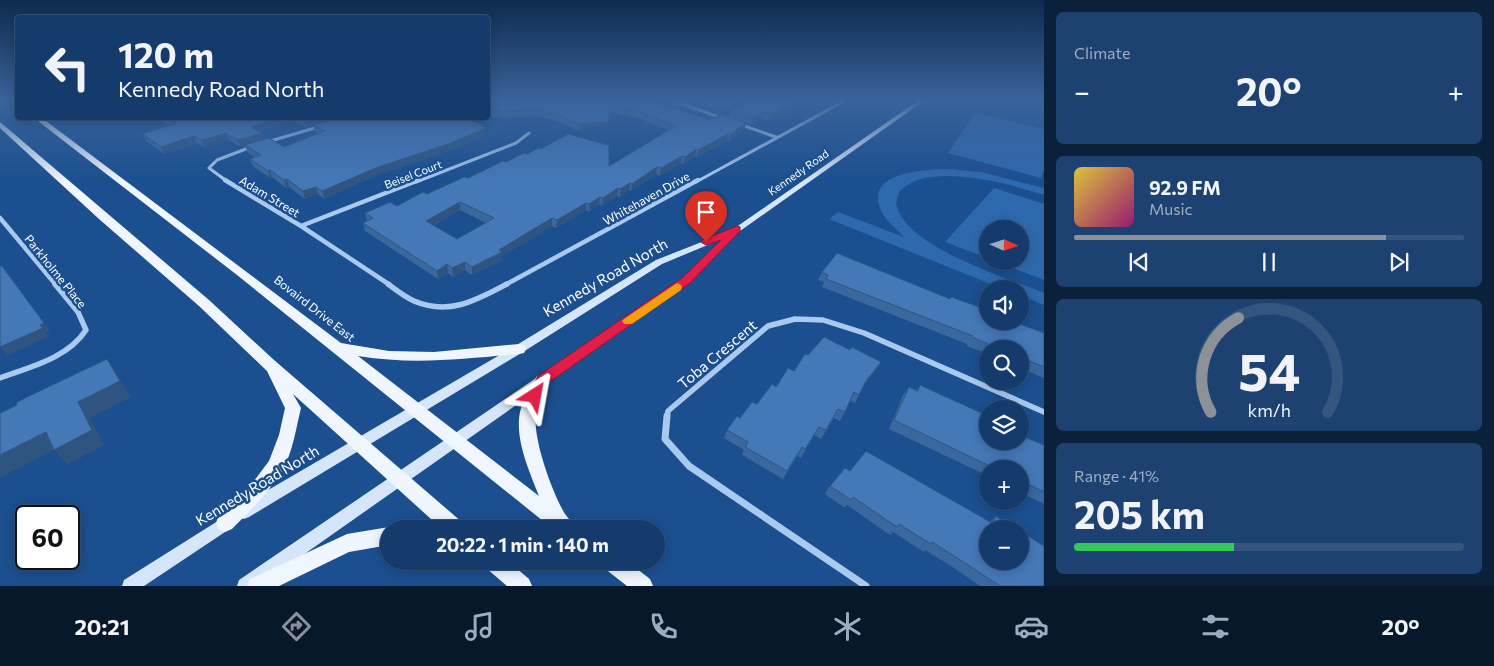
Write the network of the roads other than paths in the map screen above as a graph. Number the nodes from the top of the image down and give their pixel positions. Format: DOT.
graph roads {
  1 [pos="4,127"];
  2 [pos="50,127"];
  3 [pos="317,127"];
  4 [pos="749,127"];
  5 [pos="794,127"];
  6 [pos="883,127"];
  7 [pos="530,133"];
  8 [pos="776,137"];
  9 [pos="0,218"];
  10 [pos="301,226"];
  11 [pos="737,229"];
  12 [pos="453,309"];
  13 [pos="339,348"];
  14 [pos="519,349"];
  15 [pos="269,364"];
  16 [pos="0,378"];
  17 [pos="542,380"];
  18 [pos="417,410"];
  19 [pos="1044,412"];
  20 [pos="456,440"];
  21 [pos="360,444"];
  22 [pos="400,479"];
  23 [pos="446,520"];
  24 [pos="557,520"];
  25 [pos="561,520"];
  26 [pos="225,523"];
  27 [pos="380,538"];
  28 [pos="502,570"];
  29 [pos="623,570"];
  30 [pos="130,586"];
  31 [pos="245,586"];
  32 [pos="257,586"];
  33 [pos="522,586"];
  34 [pos="643,586"];
  35 [pos="866,586"];
  1 -- 15 [label="main road"];
  2 -- 13 [label="main road, Bovaird Drive East"];
  3 -- 10 [label="street, Adam Street"];
  4 -- 8 [label="street"];
  5 -- 8 [label="street, Whitehaven Drive"];
  6 -- 11 [label="main road, Kennedy Road"];
  7 -- 10 [label="street, Beisel Court"];
  8 -- 12 [label="street, Whitehaven Drive"];
  9 -- 16 [label="street, Parkholme Place"];
  10 -- 12 [label="street, Adam Street"];
  11 -- 14 [label="main road, Kennedy Road North"];
  11 -- 17 [label="main road"];
  13 -- 14 [label="main road"];
  13 -- 18 [label="main road, Bovaird Drive East"];
  14 -- 18 [label="main road, Kennedy Road North"];
  15 -- 21 [label="main road"];
  15 -- 26 [label="main road"];
  17 -- 20 [label="main road"];
  17 -- 25 [label="main road"];
  18 -- 20 [label="main road, Bovaird Drive East"];
  18 -- 21 [label="main road, Kennedy Road North"];
  19 -- 35 [label="street, Toba Crescent"];
  20 -- 22 [label="main road"];
  20 -- 24 [label="main road, Bovaird Drive East"];
  21 -- 22 [label="main road"];
  21 -- 26 [label="main road, Kennedy Road North"];
  22 -- 23 [label="main road"];
  22 -- 31 [label="main road"];
  26 -- 30 [label="main road, Kennedy Road North"];
  27 -- 32 [label="main road"];
  28 -- 33 [label="main road"];
  29 -- 34 [label="main road"];
}
